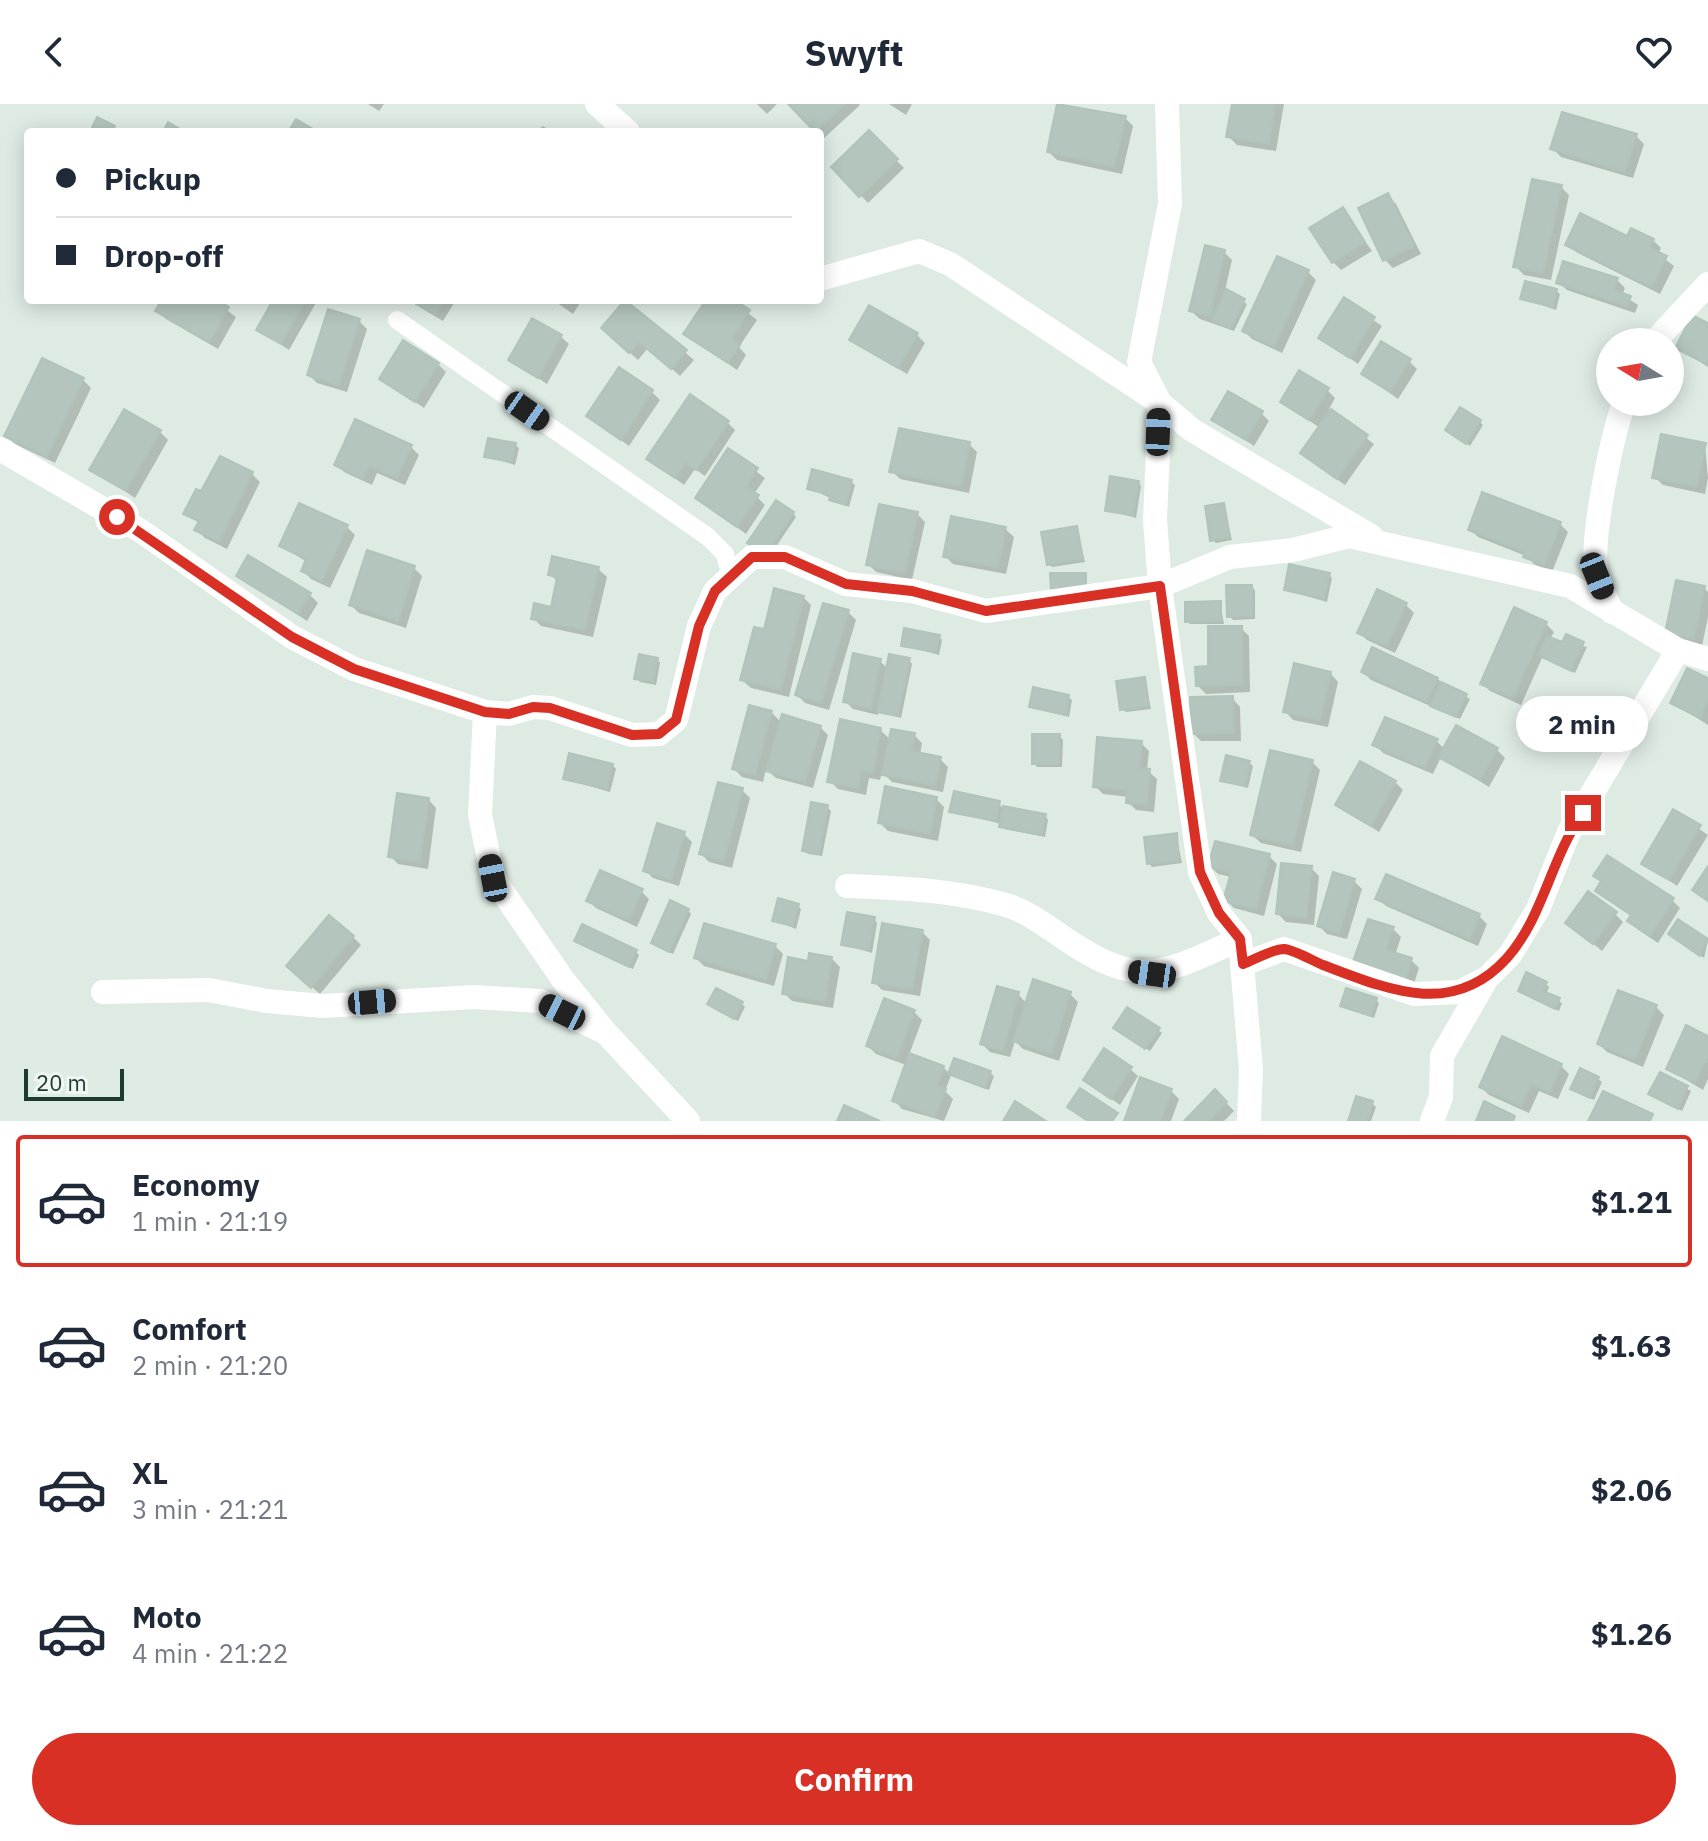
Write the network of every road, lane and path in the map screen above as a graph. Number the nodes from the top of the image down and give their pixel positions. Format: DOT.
graph roads {
  1 [pos="597,104"];
  2 [pos="1167,104"];
  3 [pos="624,128"];
  4 [pos="824,278"];
  5 [pos="1708,284"];
  6 [pos="397,320"];
  7 [pos="1667,328"];
  8 [pos="1160,403"];
  9 [pos="1619,416"];
  10 [pos="0,449"];
  11 [pos="1390,547"];
  12 [pos="730,574"];
  13 [pos="1160,586"];
  14 [pos="1612,612"];
  15 [pos="1678,650"];
  16 [pos="1708,659"];
  17 [pos="485,712"];
  18 [pos="847,886"];
  19 [pos="1240,939"];
  20 [pos="1243,964"];
  21 [pos="1487,978"];
  22 [pos="103,992"];
  23 [pos="606,1033"];
  24 [pos="688,1121"];
  25 [pos="1249,1121"];
  26 [pos="1432,1121"];
  1 -- 3 [label="street"];
  2 -- 8 [label="street"];
  4 -- 8 [label="street"];
  5 -- 7 [label="street"];
  6 -- 12 [label="lane"];
  8 -- 11 [label="street"];
  8 -- 13 [label="street"];
  9 -- 14 [label="street"];
  10 -- 17 [label="street"];
  11 -- 13 [label="street"];
  11 -- 14 [label="street"];
  12 -- 13 [label="street"];
  12 -- 17 [label="street"];
  13 -- 19 [label="street"];
  14 -- 15 [label="street"];
  15 -- 16 [label="street"];
  15 -- 21 [label="street"];
  17 -- 23 [label="street"];
  18 -- 19 [label="street"];
  19 -- 20 [label="street"];
  20 -- 21 [label="street"];
  20 -- 25 [label="street"];
  21 -- 26 [label="street"];
  22 -- 23 [label="street"];
  23 -- 24 [label="street"];
}
